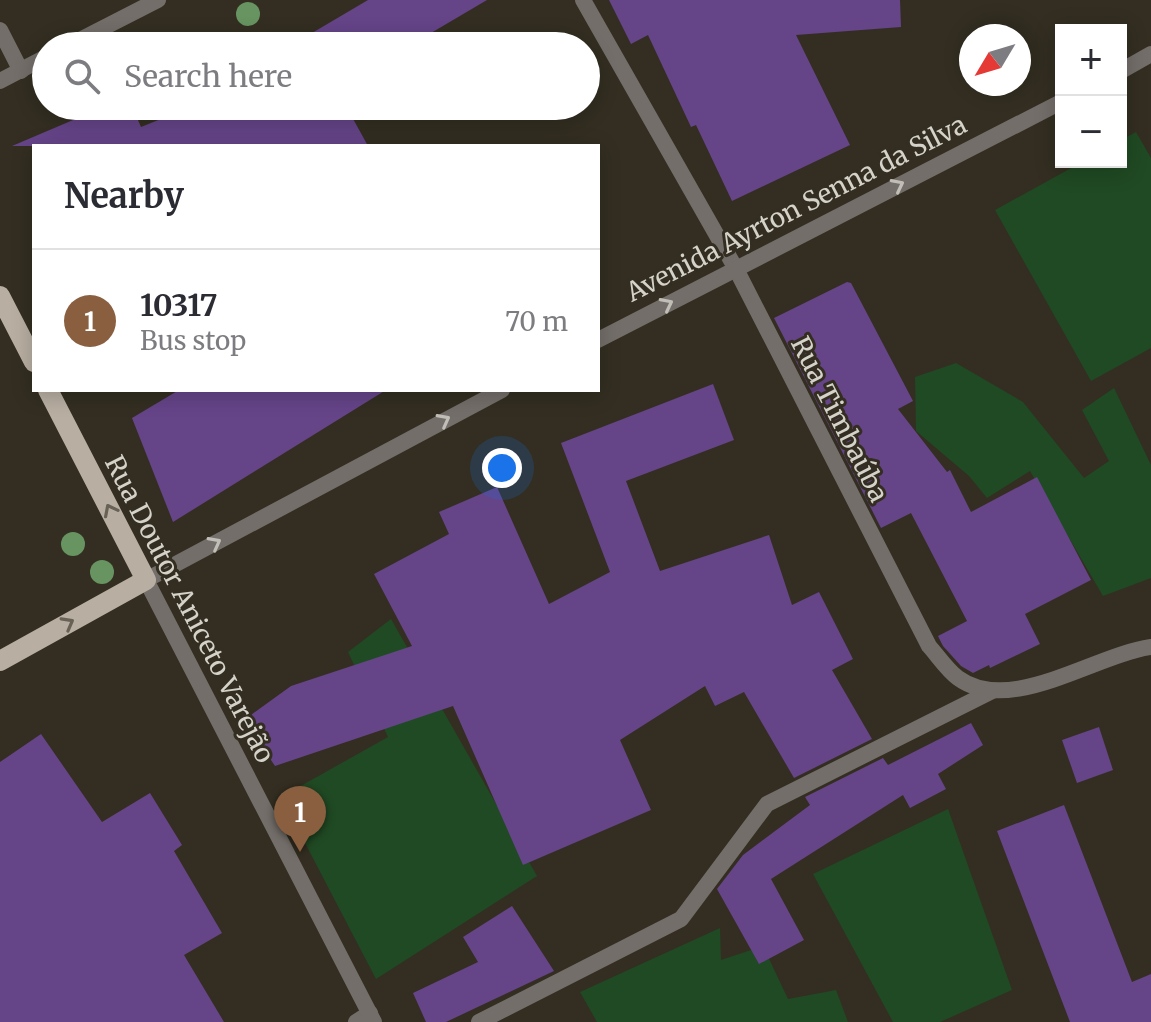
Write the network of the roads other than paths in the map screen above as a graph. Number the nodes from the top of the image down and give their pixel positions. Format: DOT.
graph roads {
  1 [pos="158,0"];
  2 [pos="583,0"];
  3 [pos="0,30"];
  4 [pos="95,32"];
  5 [pos="1151,54"];
  6 [pos="32,65"];
  7 [pos="1127,68"];
  8 [pos="21,71"];
  9 [pos="0,81"];
  10 [pos="1055,105"];
  11 [pos="736,269"];
  12 [pos="0,296"];
  13 [pos="600,339"];
  14 [pos="32,358"];
  15 [pos="49,392"];
  16 [pos="498,392"];
  17 [pos="146,580"];
  18 [pos="1151,647"];
  19 [pos="0,661"];
  20 [pos="992,691"];
  21 [pos="367,1019"];
  22 [pos="479,1022"];
  1 -- 4 [label="street"];
  2 -- 11 [label="street, Rua Timbaúba"];
  3 -- 8 [label="street"];
  5 -- 7 [label="street"];
  6 -- 8 [label="street"];
  8 -- 9 [label="street"];
  11 -- 10 [label="street, Avenida Ayrton Senna da Silva, one-way"];
  13 -- 11 [label="street, Avenida Ayrton Senna da Silva, one-way"];
  11 -- 20 [label="street, Rua Timbaúba"];
  12 -- 14 [label="main road"];
  17 -- 15 [label="main road, Rua Doutor Aniceto Varejão, one-way"];
  17 -- 16 [label="street, one-way"];
  19 -- 17 [label="main road, one-way"];
  17 -- 21 [label="street, Rua Doutor Aniceto Varejão"];
  18 -- 20 [label="street, Rua Timbaúba"];
  20 -- 22 [label="street"];
}
